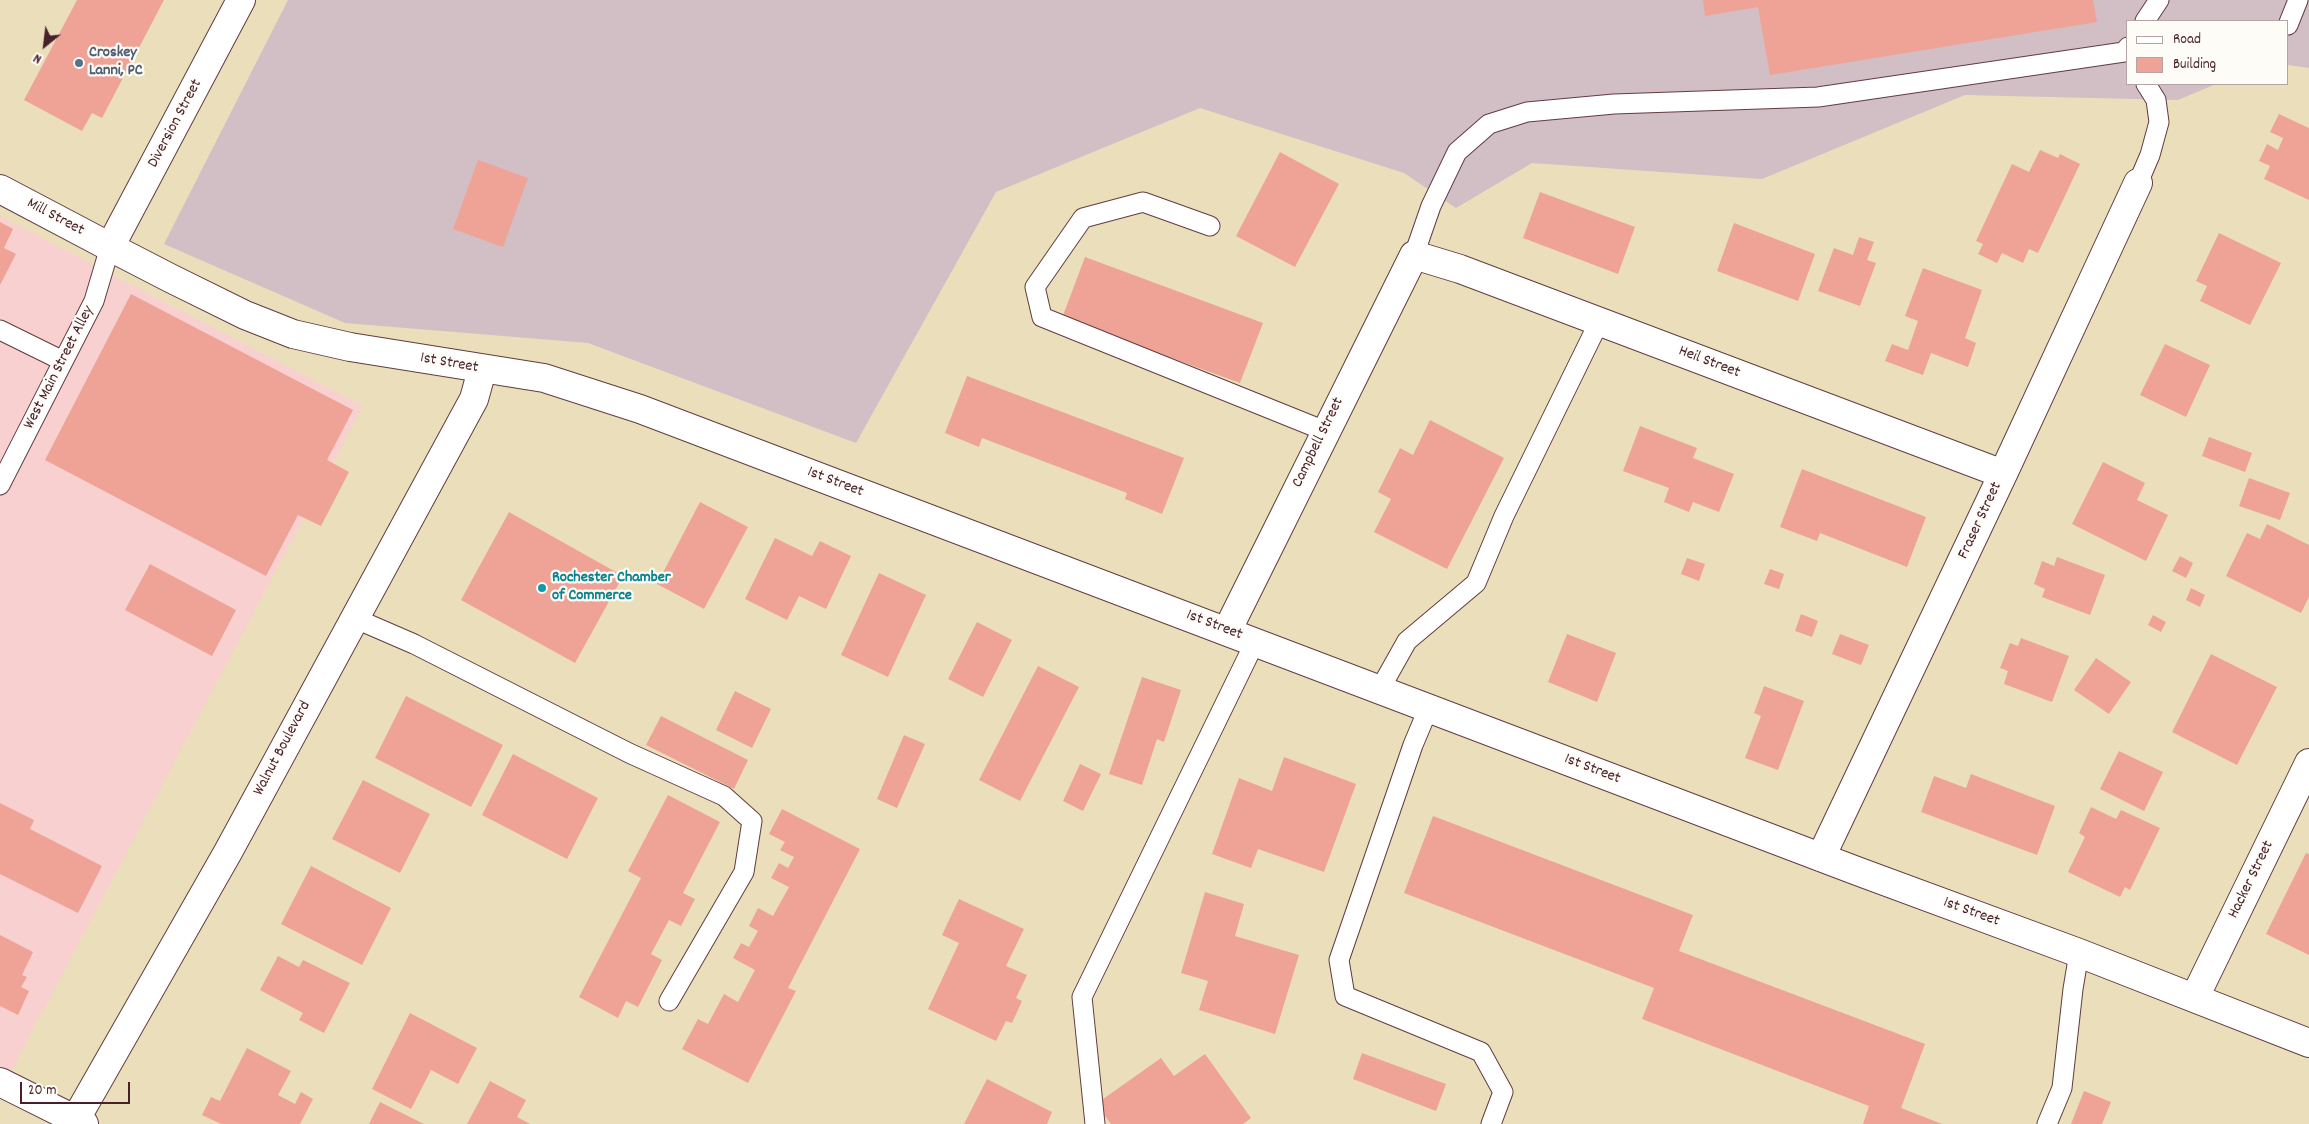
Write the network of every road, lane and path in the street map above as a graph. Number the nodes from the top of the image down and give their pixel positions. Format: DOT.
graph roads {
  1 [pos="241,0"];
  2 [pos="2159,0"];
  3 [pos="2298,0"];
  4 [pos="2146,20"];
  5 [pos="2289,22"];
  6 [pos="2126,52"];
  7 [pos="2147,85"];
  8 [pos="2138,183"];
  9 [pos="0,189"];
  10 [pos="1210,226"];
  11 [pos="110,247"];
  12 [pos="1414,256"];
  13 [pos="1599,322"];
  14 [pos="0,330"];
  15 [pos="63,362"];
  16 [pos="482,370"];
  17 [pos="1325,431"];
  18 [pos="2003,474"];
  19 [pos="0,485"];
  20 [pos="354,618"];
  21 [pos="1227,631"];
  22 [pos="1254,642"];
  23 [pos="1380,689"];
  24 [pos="1429,707"];
  25 [pos="2309,764"];
  26 [pos="1821,857"];
  27 [pos="2080,953"];
  28 [pos="2195,997"];
  29 [pos="670,1001"];
  30 [pos="2309,1043"];
  31 [pos="0,1082"];
  32 [pos="78,1122"];
  33 [pos="1095,1124"];
  34 [pos="1491,1124"];
  35 [pos="2047,1124"];
  1 -- 11 [label="street, Diversion Street"];
  2 -- 4 [label="lane"];
  3 -- 5 [label="lane"];
  6 -- 12 [label="lane"];
  7 -- 8 [label="lane"];
  8 -- 18 [label="street, Fraser Street"];
  9 -- 11 [label="street, Mill Street"];
  10 -- 17 [label="lane"];
  11 -- 15 [label="lane, West Main Street Alley"];
  11 -- 16 [label="street, 1st Street"];
  12 -- 13 [label="street, Heil Street"];
  12 -- 17 [label="street, Campbell Street"];
  13 -- 18 [label="street, Heil Street"];
  13 -- 23 [label="lane"];
  14 -- 15 [label="lane"];
  15 -- 19 [label="lane, West Main Street Alley"];
  16 -- 20 [label="street, Walnut Boulevard"];
  16 -- 21 [label="street, 1st Street"];
  17 -- 21 [label="street, Campbell Street"];
  18 -- 26 [label="street, Fraser Street"];
  20 -- 29 [label="lane"];
  20 -- 32 [label="street, Walnut Boulevard"];
  21 -- 22 [label="street, 1st Street"];
  22 -- 23 [label="street, 1st Street"];
  22 -- 33 [label="lane"];
  23 -- 24 [label="street, 1st Street"];
  24 -- 26 [label="street, 1st Street"];
  24 -- 34 [label="lane"];
  25 -- 28 [label="street, Hacker Street"];
  26 -- 27 [label="street, 1st Street"];
  27 -- 28 [label="street, 1st Street"];
  27 -- 35 [label="lane"];
  28 -- 30 [label="street, 1st Street"];
  31 -- 32 [label="street"];
}
